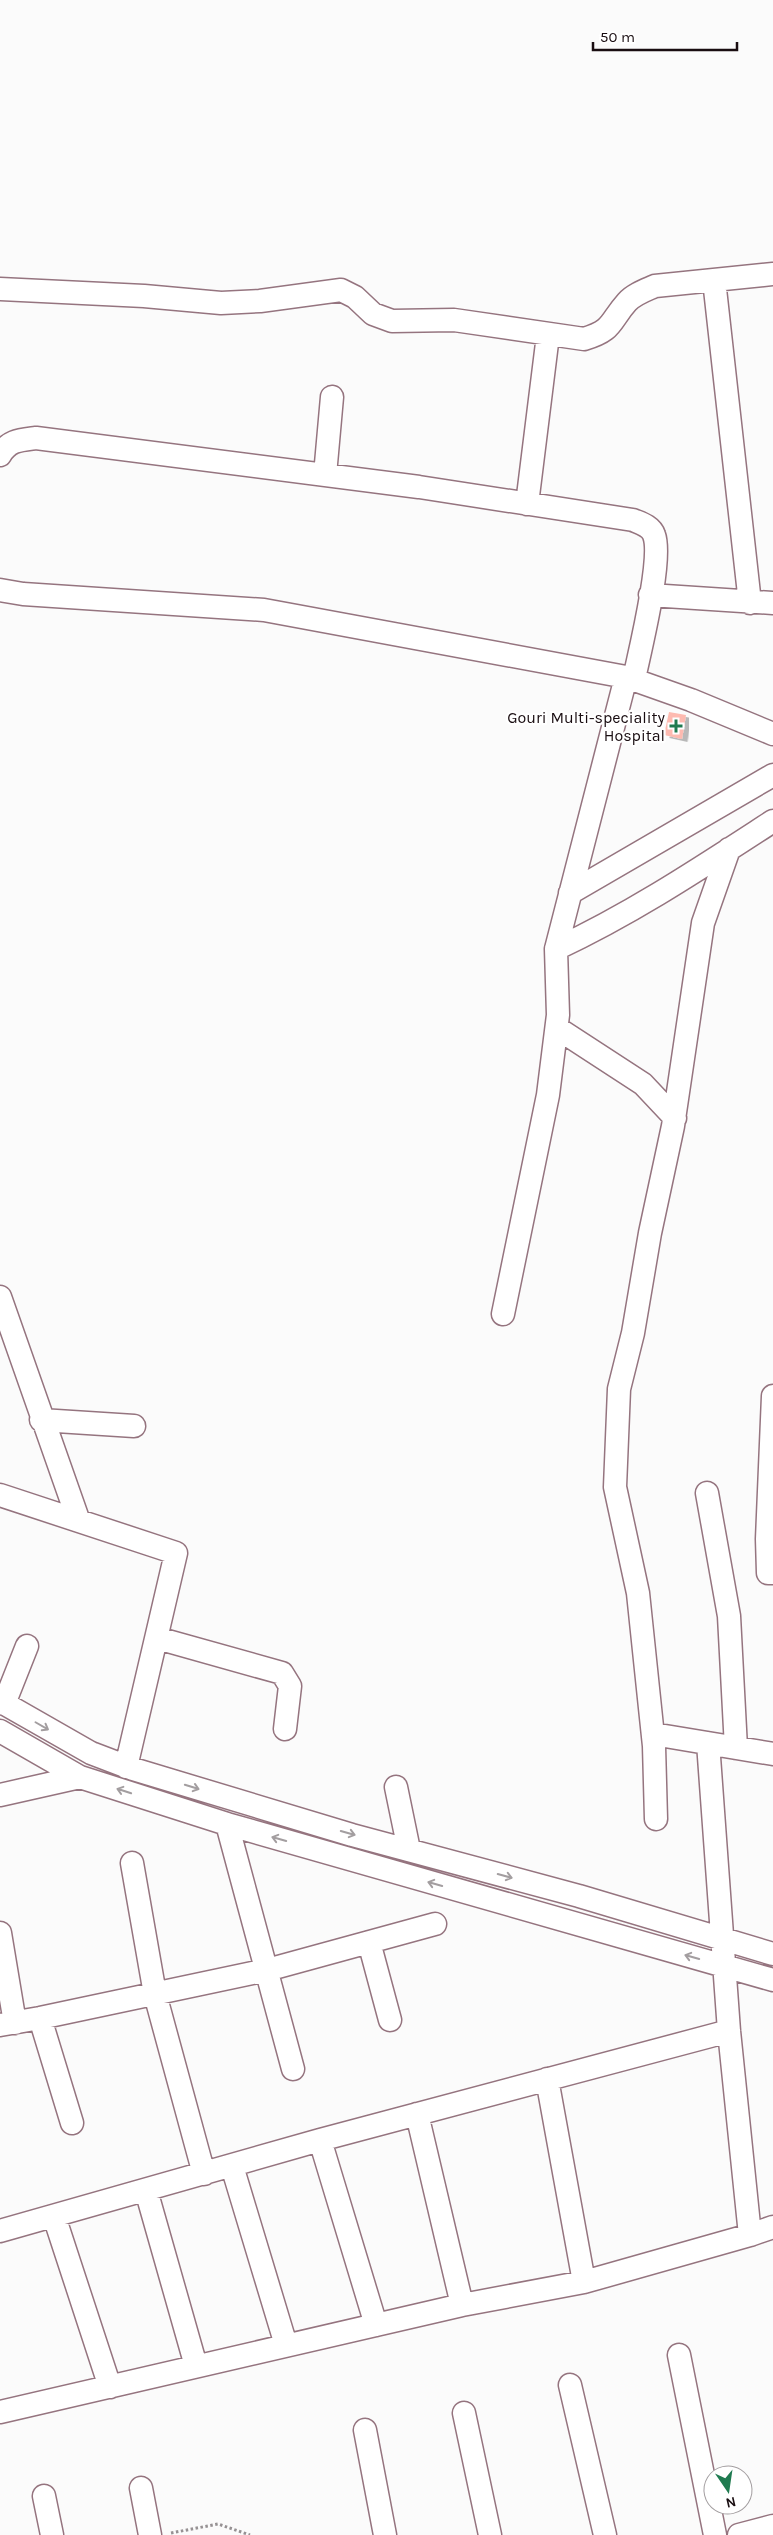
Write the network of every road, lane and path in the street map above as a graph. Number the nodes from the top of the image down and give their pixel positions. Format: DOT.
graph roads {
  1 [pos="773,274"];
  2 [pos="714,280"];
  3 [pos="0,289"];
  4 [pos="548,335"];
  5 [pos="332,397"];
  6 [pos="0,455"];
  7 [pos="325,475"];
  8 [pos="528,504"];
  9 [pos="0,590"];
  10 [pos="650,595"];
  11 [pos="750,603"];
  12 [pos="773,603"];
  13 [pos="630,678"];
  14 [pos="773,734"];
  15 [pos="773,775"];
  16 [pos="773,821"];
  17 [pos="729,849"];
  18 [pos="570,893"];
  19 [pos="556,949"];
  20 [pos="557,1028"];
  21 [pos="675,1118"];
  22 [pos="0,1297"];
  23 [pos="503,1314"];
  24 [pos="773,1396"];
  25 [pos="41,1420"];
  26 [pos="134,1426"];
  27 [pos="706,1493"];
  28 [pos="0,1496"];
  29 [pos="78,1519"];
  30 [pos="773,1573"];
  31 [pos="157,1638"];
  32 [pos="27,1646"];
  33 [pos="2,1703"];
  34 [pos="285,1729"];
  35 [pos="0,1731"];
  36 [pos="653,1734"];
  37 [pos="708,1743"];
  38 [pos="736,1748"];
  39 [pos="773,1754"];
  40 [pos="126,1767"];
  41 [pos="80,1777"];
  42 [pos="396,1787"];
  43 [pos="0,1795"];
  44 [pos="656,1819"];
  45 [pos="227,1824"];
  46 [pos="409,1850"];
  47 [pos="132,1863"];
  48 [pos="436,1924"];
  49 [pos="0,1932"];
  50 [pos="723,1940"];
  51 [pos="369,1942"];
  52 [pos="773,1954"];
  53 [pos="724,1966"];
  54 [pos="267,1970"];
  55 [pos="773,1980"];
  56 [pos="156,1994"];
  57 [pos="40,2018"];
  58 [pos="390,2020"];
  59 [pos="7,2024"];
  60 [pos="729,2031"];
  61 [pos="293,2069"];
  62 [pos="547,2079"];
  63 [pos="416,2114"];
  64 [pos="72,2123"];
  65 [pos="320,2140"];
  66 [pos="232,2166"];
  67 [pos="204,2174"];
  68 [pos="146,2190"];
  69 [pos="54,2216"];
  70 [pos="773,2227"];
  71 [pos="0,2231"];
  72 [pos="750,2235"];
  73 [pos="584,2282"];
  74 [pos="462,2304"];
  75 [pos="376,2324"];
  76 [pos="286,2345"];
  77 [pos="679,2355"];
  78 [pos="196,2366"];
  79 [pos="570,2385"];
  80 [pos="110,2387"];
  81 [pos="0,2412"];
  82 [pos="464,2413"];
  83 [pos="365,2430"];
  84 [pos="141,2488"];
  85 [pos="44,2496"];
  86 [pos="773,2526"];
  87 [pos="160,2534"];
  88 [pos="52,2535"];
  89 [pos="250,2535"];
  90 [pos="385,2535"];
  91 [pos="490,2535"];
  92 [pos="605,2535"];
  93 [pos="715,2535"];
  94 [pos="739,2535"];
  1 -- 2 [label="street"];
  2 -- 4 [label="street"];
  2 -- 11 [label="street"];
  3 -- 4 [label="street"];
  4 -- 8 [label="street"];
  5 -- 7 [label="street"];
  6 -- 7 [label="street"];
  7 -- 8 [label="street"];
  8 -- 10 [label="street"];
  9 -- 13 [label="street"];
  10 -- 11 [label="street"];
  10 -- 13 [label="street"];
  11 -- 12 [label="street"];
  13 -- 14 [label="street"];
  13 -- 18 [label="street"];
  15 -- 18 [label="street"];
  16 -- 17 [label="street"];
  17 -- 19 [label="street"];
  17 -- 21 [label="street"];
  18 -- 19 [label="street"];
  19 -- 20 [label="street"];
  20 -- 21 [label="street"];
  20 -- 23 [label="street"];
  21 -- 36 [label="street"];
  22 -- 25 [label="street"];
  24 -- 30 [label="street"];
  25 -- 26 [label="street"];
  25 -- 29 [label="street"];
  27 -- 38 [label="street"];
  28 -- 29 [label="street"];
  29 -- 31 [label="street"];
  31 -- 34 [label="street"];
  31 -- 40 [label="street"];
  32 -- 33 [label="street"];
  33 -- 40 [label="street, one-way"];
  35 -- 41 [label="street"];
  36 -- 37 [label="street"];
  36 -- 44 [label="street"];
  37 -- 38 [label="street"];
  37 -- 50 [label="street"];
  38 -- 39 [label="street"];
  40 -- 46 [label="street, one-way"];
  41 -- 43 [label="street"];
  45 -- 41 [label="street, one-way"];
  42 -- 46 [label="street"];
  53 -- 45 [label="street, one-way"];
  45 -- 54 [label="street"];
  46 -- 50 [label="street, one-way"];
  47 -- 56 [label="street"];
  48 -- 51 [label="street"];
  49 -- 59 [label="street"];
  50 -- 52 [label="street"];
  50 -- 53 [label="street"];
  51 -- 54 [label="street"];
  51 -- 58 [label="street"];
  53 -- 55 [label="street"];
  53 -- 60 [label="street"];
  54 -- 56 [label="street"];
  54 -- 61 [label="street"];
  56 -- 57 [label="street"];
  56 -- 67 [label="street"];
  57 -- 59 [label="street"];
  57 -- 64 [label="street"];
  60 -- 62 [label="street"];
  60 -- 72 [label="street"];
  62 -- 63 [label="street"];
  62 -- 73 [label="street"];
  63 -- 65 [label="street"];
  63 -- 74 [label="street"];
  65 -- 66 [label="street"];
  65 -- 75 [label="street"];
  66 -- 67 [label="street"];
  66 -- 76 [label="street"];
  67 -- 68 [label="street"];
  68 -- 69 [label="street"];
  68 -- 78 [label="street"];
  69 -- 71 [label="street"];
  69 -- 80 [label="street"];
  70 -- 72 [label="street"];
  72 -- 73 [label="street"];
  73 -- 74 [label="street"];
  74 -- 75 [label="street"];
  75 -- 76 [label="street"];
  76 -- 78 [label="street"];
  77 -- 93 [label="street"];
  78 -- 80 [label="street"];
  79 -- 92 [label="street"];
  80 -- 81 [label="street"];
  82 -- 91 [label="street"];
  83 -- 90 [label="street"];
  84 -- 87 [label="street"];
  85 -- 88 [label="street"];
  86 -- 94 [label="street"];
  87 -- 89 [label="path"];
}
